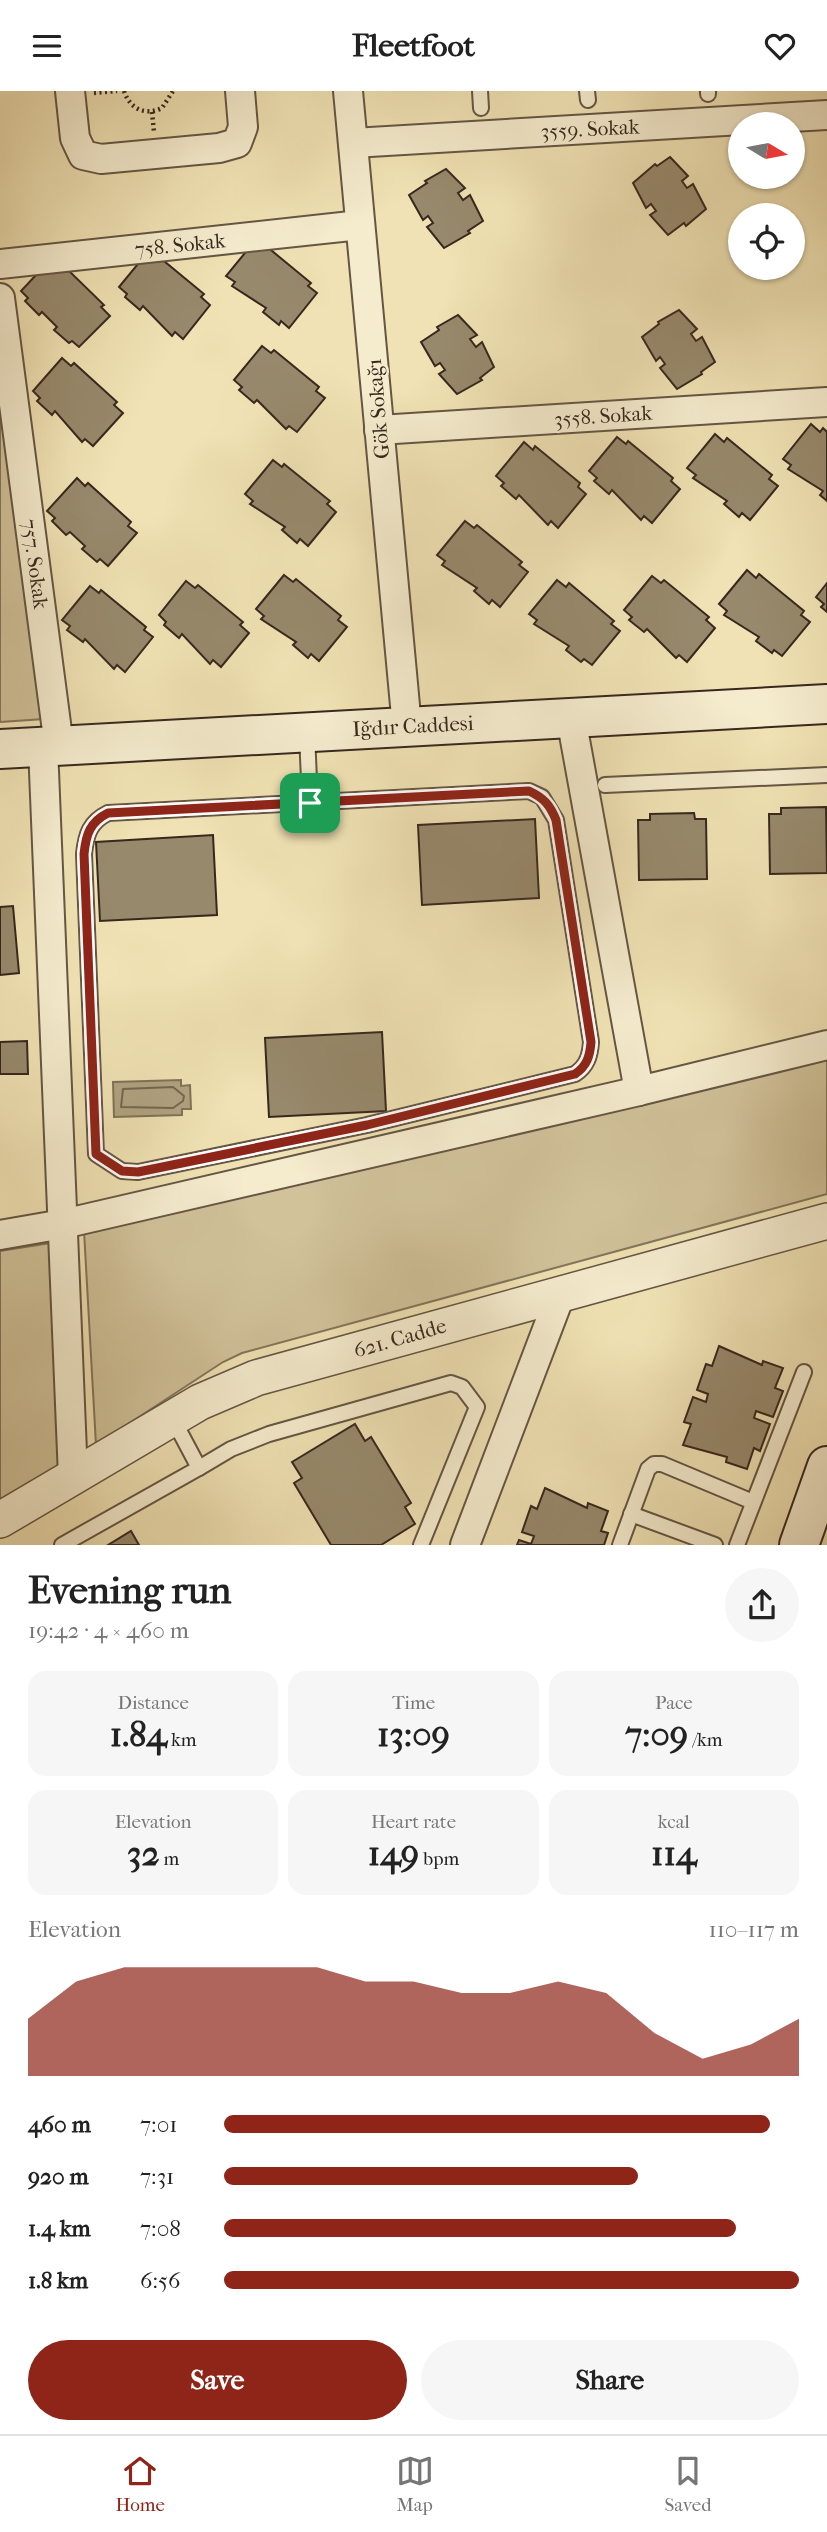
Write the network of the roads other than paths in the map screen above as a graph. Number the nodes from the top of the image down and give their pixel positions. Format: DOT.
graph roads {
  1 [pos="70,91"];
  2 [pos="240,91"];
  3 [pos="348,91"];
  4 [pos="480,91"];
  5 [pos="798,104"];
  6 [pos="481,109"];
  7 [pos="827,115"];
  8 [pos="353,143"];
  9 [pos="360,225"];
  10 [pos="0,264"];
  11 [pos="0,298"];
  12 [pos="827,402"];
  13 [pos="379,430"];
  14 [pos="827,703"];
  15 [pos="571,718"];
  16 [pos="408,727"];
  17 [pos="307,732"];
  18 [pos="51,747"];
  19 [pos="0,750"];
  20 [pos="827,775"];
  21 [pos="605,785"];
  22 [pos="310,803"];
  23 [pos="827,1045"];
  24 [pos="639,1091"];
  25 [pos="827,1221"];
  26 [pos="63,1224"];
  27 [pos="0,1235"];
  28 [pos="561,1293"];
  29 [pos="804,1372"];
  30 [pos="172,1418"];
  31 [pos="827,1466"];
  32 [pos="199,1468"];
  33 [pos="73,1477"];
  34 [pos="753,1502"];
  35 [pos="631,1514"];
  36 [pos="0,1520"];
  37 [pos="62,1545"];
  38 [pos="421,1545"];
  39 [pos="465,1545"];
  40 [pos="620,1545"];
  41 [pos="715,1545"];
  42 [pos="737,1545"];
  43 [pos="799,1545"];
  1 -- 2 [label="street"];
  3 -- 8 [label="street, Gök Sokağı"];
  4 -- 6 [label="lane"];
  5 -- 7 [label="street, 3559. Sokak"];
  5 -- 8 [label="street, 3559. Sokak"];
  8 -- 9 [label="street, Gök Sokağı"];
  9 -- 10 [label="street, 758. Sokak"];
  9 -- 13 [label="street, Gök Sokağı"];
  11 -- 18 [label="street, 757. Sokak"];
  12 -- 13 [label="street, 3558. Sokak"];
  13 -- 16 [label="street, Gök Sokağı"];
  14 -- 15 [label="main road, Iğdır Caddesi"];
  15 -- 16 [label="main road, Iğdır Caddesi"];
  15 -- 24 [label="street"];
  16 -- 17 [label="main road, Iğdır Caddesi"];
  17 -- 18 [label="main road, Iğdır Caddesi"];
  17 -- 22 [label="lane"];
  18 -- 19 [label="main road, Iğdır Caddesi"];
  18 -- 26 [label="street, 757. Sokak"];
  20 -- 21 [label="lane"];
  22 -- 22 [label="lane"];
  23 -- 24 [label="street"];
  24 -- 26 [label="street"];
  25 -- 28 [label="street, 621. Cadde"];
  26 -- 27 [label="street"];
  26 -- 33 [label="street, 757. Sokak"];
  28 -- 30 [label="street, 621. Cadde"];
  28 -- 39 [label="street"];
  29 -- 34 [label="lane"];
  30 -- 32 [label="lane"];
  30 -- 33 [label="street, 621. Cadde"];
  31 -- 43 [label="main road"];
  32 -- 37 [label="lane"];
  32 -- 38 [label="lane"];
  33 -- 36 [label="street, 621. Cadde"];
  34 -- 35 [label="lane"];
  34 -- 42 [label="lane"];
  35 -- 40 [label="lane"];
  35 -- 41 [label="lane"];
}
